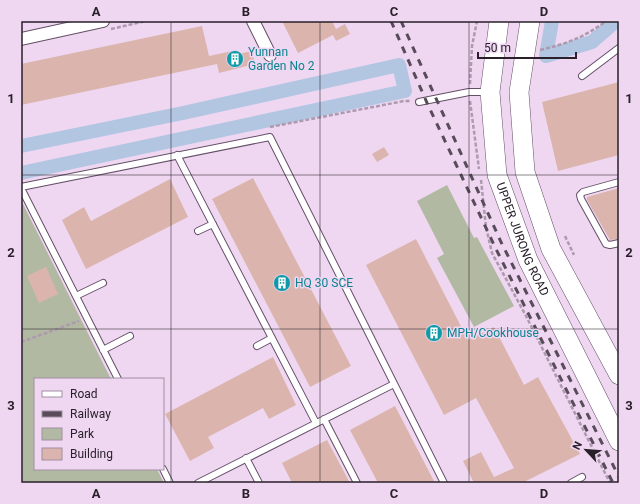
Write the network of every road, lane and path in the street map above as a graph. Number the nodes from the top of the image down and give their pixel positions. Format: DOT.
graph roads {
  1 [pos="103,21"];
  2 [pos="253,21"];
  3 [pos="477,21"];
  4 [pos="499,21"];
  5 [pos="530,21"];
  6 [pos="606,21"];
  7 [pos="21,39"];
  8 [pos="541,42"];
  9 [pos="619,48"];
  10 [pos="540,50"];
  11 [pos="270,55"];
  12 [pos="539,56"];
  13 [pos="582,76"];
  14 [pos="469,92"];
  15 [pos="490,92"];
  16 [pos="419,102"];
  17 [pos="177,156"];
  18 [pos="619,182"];
  19 [pos="21,187"];
  20 [pos="212,224"];
  21 [pos="561,229"];
  22 [pos="198,231"];
  23 [pos="619,243"];
  24 [pos="575,257"];
  25 [pos="103,282"];
  26 [pos="76,296"];
  27 [pos="87,318"];
  28 [pos="130,336"];
  29 [pos="272,338"];
  30 [pos="21,342"];
  31 [pos="257,346"];
  32 [pos="103,350"];
  33 [pos="619,375"];
  34 [pos="117,378"];
  35 [pos="394,384"];
  36 [pos="324,419"];
  37 [pos="316,423"];
  38 [pos="619,441"];
  39 [pos="246,458"];
  40 [pos="164,470"];
  41 [pos="582,477"];
  42 [pos="207,481"];
  43 [pos="170,483"];
  44 [pos="198,483"];
  45 [pos="259,483"];
  46 [pos="357,483"];
  47 [pos="444,483"];
  48 [pos="571,483"];
  49 [pos="610,483"];
  1 -- 7 [label="street"];
  2 -- 11 [label="street"];
  3 -- 14 [label="path"];
  4 -- 15 [label="main road, UPPER JURONG ROAD"];
  5 -- 33 [label="main road, UPPER JURONG ROAD"];
  6 -- 10 [label="path"];
  8 -- 10 [label="path"];
  9 -- 13 [label="lane"];
  10 -- 12 [label="path"];
  14 -- 15 [label="lane"];
  14 -- 16 [label="lane"];
  14 -- 49 [label="path"];
  15 -- 38 [label="main road, UPPER JURONG ROAD"];
  17 -- 19 [label="lane"];
  17 -- 20 [label="lane"];
  17 -- 35 [label="lane"];
  18 -- 23 [label="lane"];
  19 -- 26 [label="lane"];
  20 -- 22 [label="lane"];
  20 -- 29 [label="lane"];
  21 -- 24 [label="path"];
  25 -- 26 [label="lane"];
  26 -- 27 [label="lane"];
  27 -- 30 [label="path"];
  27 -- 32 [label="lane"];
  28 -- 32 [label="lane"];
  29 -- 31 [label="lane"];
  29 -- 37 [label="lane"];
  32 -- 34 [label="lane"];
  35 -- 36 [label="lane"];
  35 -- 47 [label="lane"];
  36 -- 37 [label="lane"];
  36 -- 46 [label="lane"];
  37 -- 39 [label="lane"];
  39 -- 42 [label="lane"];
  39 -- 45 [label="lane"];
  40 -- 43 [label="lane"];
  41 -- 48 [label="lane"];
  42 -- 44 [label="lane"];
}
